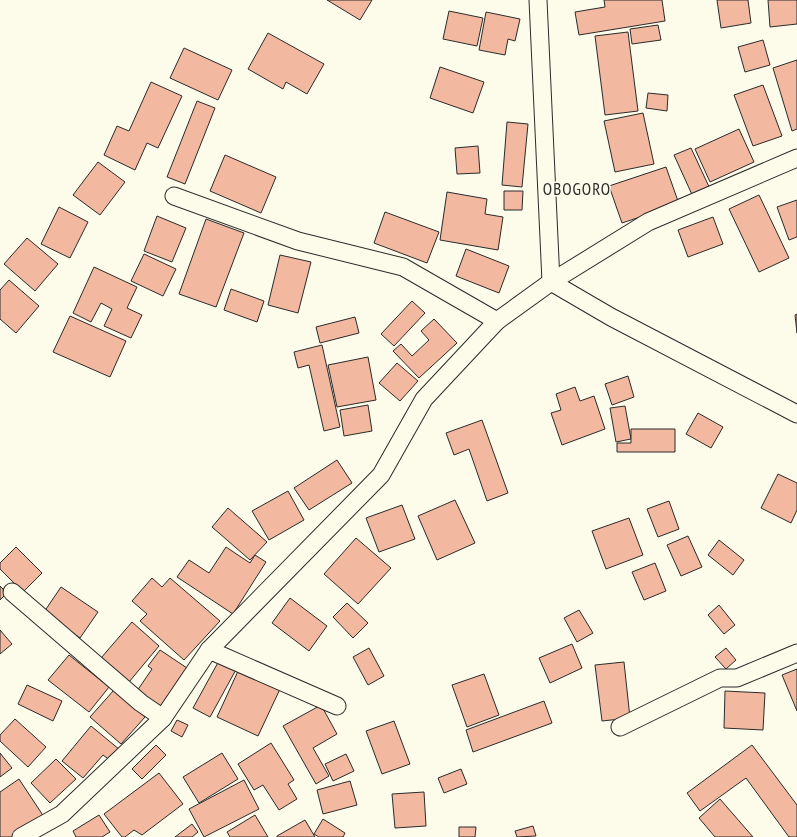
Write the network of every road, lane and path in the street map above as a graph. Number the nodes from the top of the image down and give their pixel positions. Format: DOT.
graph roads {
  1 [pos="538,0"];
  2 [pos="797,158"];
  3 [pos="174,196"];
  4 [pos="551,282"];
  5 [pos="497,321"];
  6 [pos="797,414"];
  7 [pos="12,592"];
  8 [pos="209,650"];
  9 [pos="797,653"];
  10 [pos="338,706"];
  11 [pos="163,718"];
  12 [pos="620,727"];
  13 [pos="21,837"];
  1 -- 4 [label="street"];
  2 -- 4 [label="street"];
  3 -- 5 [label="street"];
  4 -- 5 [label="street"];
  4 -- 6 [label="street"];
  5 -- 8 [label="street"];
  7 -- 11 [label="street"];
  8 -- 10 [label="street"];
  8 -- 11 [label="street"];
  9 -- 12 [label="street"];
  11 -- 13 [label="street"];
}
